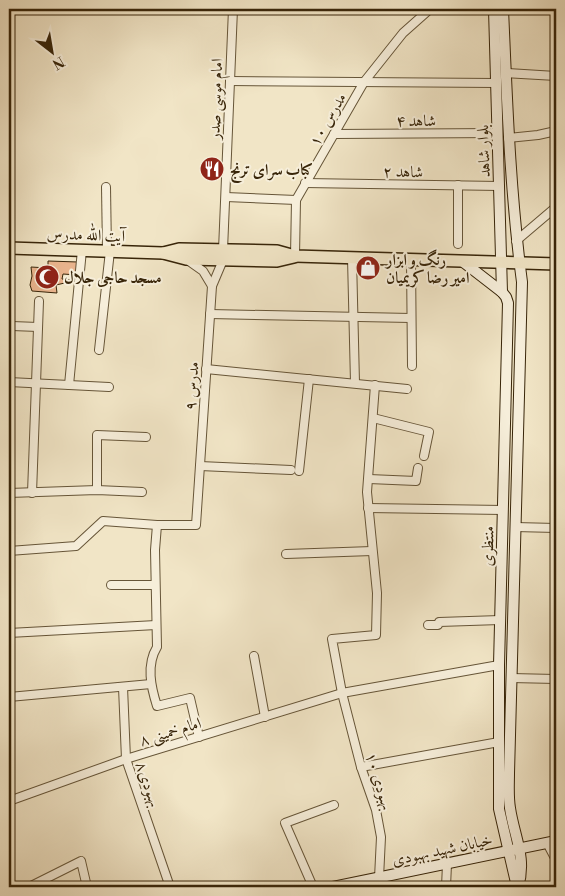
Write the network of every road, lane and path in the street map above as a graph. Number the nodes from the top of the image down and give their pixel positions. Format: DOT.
graph roads {
  1 [pos="233,9"];
  2 [pos="430,9"];
  3 [pos="494,9"];
  4 [pos="503,9"];
  5 [pos="506,72"];
  6 [pos="556,76"];
  7 [pos="230,81"];
  8 [pos="364,82"];
  9 [pos="496,83"];
  10 [pos="556,131"];
  11 [pos="334,134"];
  12 [pos="498,134"];
  13 [pos="508,138"];
  14 [pos="305,183"];
  15 [pos="458,186"];
  16 [pos="499,186"];
  17 [pos="106,187"];
  18 [pos="226,197"];
  19 [pos="296,200"];
  20 [pos="556,206"];
  21 [pos="516,241"];
  22 [pos="458,244"];
  23 [pos="9,248"];
  24 [pos="82,250"];
  25 [pos="108,251"];
  26 [pos="163,253"];
  27 [pos="223,255"];
  28 [pos="295,256"];
  29 [pos="352,258"];
  30 [pos="186,259"];
  31 [pos="411,260"];
  32 [pos="462,261"];
  33 [pos="502,262"];
  34 [pos="519,263"];
  35 [pos="556,264"];
  36 [pos="212,286"];
  37 [pos="502,292"];
  38 [pos="39,301"];
  39 [pos="210,314"];
  40 [pos="354,317"];
  41 [pos="411,318"];
  42 [pos="12,326"];
  43 [pos="38,327"];
  44 [pos="507,342"];
  45 [pos="520,342"];
  46 [pos="99,350"];
  47 [pos="412,366"];
  48 [pos="206,369"];
  49 [pos="309,379"];
  50 [pos="9,382"];
  51 [pos="35,383"];
  52 [pos="355,384"];
  53 [pos="69,385"];
  54 [pos="375,386"];
  55 [pos="109,387"];
  56 [pos="407,389"];
  57 [pos="373,418"];
  58 [pos="146,437"];
  59 [pos="424,456"];
  60 [pos="200,466"];
  61 [pos="418,468"];
  62 [pos="291,470"];
  63 [pos="300,471"];
  64 [pos="369,480"];
  65 [pos="97,490"];
  66 [pos="142,492"];
  67 [pos="9,493"];
  68 [pos="32,493"];
  69 [pos="368,508"];
  70 [pos="503,510"];
  71 [pos="157,526"];
  72 [pos="515,527"];
  73 [pos="556,528"];
  74 [pos="9,551"];
  75 [pos="372,551"];
  76 [pos="286,554"];
  77 [pos="111,585"];
  78 [pos="155,585"];
  79 [pos="500,620"];
  80 [pos="156,625"];
  81 [pos="428,626"];
  82 [pos="9,634"];
  83 [pos="254,656"];
  84 [pos="499,665"];
  85 [pos="511,678"];
  86 [pos="556,679"];
  87 [pos="151,684"];
  88 [pos="123,687"];
  89 [pos="342,694"];
  90 [pos="9,697"];
  91 [pos="265,717"];
  92 [pos="199,737"];
  93 [pos="499,742"];
  94 [pos="126,759"];
  95 [pos="361,767"];
  96 [pos="504,773"];
  97 [pos="9,800"];
  98 [pos="334,805"];
  99 [pos="551,842"];
  100 [pos="520,848"];
  101 [pos="510,851"];
  102 [pos="556,860"];
  103 [pos="447,864"];
  104 [pos="372,882"];
  105 [pos="29,887"];
  106 [pos="87,887"];
  107 [pos="170,887"];
  108 [pos="313,887"];
  109 [pos="333,887"];
  110 [pos="446,887"];
  111 [pos="518,887"];
  1 -- 7 [label="street, امام موسی صدر"];
  2 -- 8 [label="street, مدرس ۱۰"];
  3 -- 9 [label="street, بلوار شاهد"];
  4 -- 5 [label="street, بلوار شاهد"];
  5 -- 6 [label="street"];
  5 -- 13 [label="street, بلوار شاهد"];
  7 -- 8 [label="street"];
  7 -- 18 [label="street, امام موسی صدر"];
  8 -- 9 [label="street"];
  8 -- 11 [label="street, مدرس ۱۰"];
  9 -- 12 [label="street, بلوار شاهد"];
  10 -- 13 [label="street"];
  11 -- 12 [label="street, شاهد ۴"];
  11 -- 14 [label="street, مدرس ۱۰"];
  12 -- 16 [label="street, بلوار شاهد"];
  13 -- 21 [label="street, بلوار شاهد"];
  14 -- 15 [label="street, شاهد ۲"];
  14 -- 19 [label="street, مدرس ۱۰"];
  15 -- 16 [label="street, شاهد ۲"];
  15 -- 22 [label="street"];
  16 -- 33 [label="street, بلوار شاهد"];
  17 -- 25 [label="street"];
  18 -- 19 [label="street"];
  18 -- 27 [label="street, امام موسی صدر"];
  19 -- 28 [label="street, مدرس ۱۰"];
  20 -- 21 [label="street"];
  21 -- 34 [label="street, بلوار شاهد"];
  23 -- 24 [label="main road, آیت الله مدرس"];
  24 -- 25 [label="main road, آیت الله مدرس"];
  24 -- 53 [label="street"];
  25 -- 26 [label="main road, آیت الله مدرس"];
  25 -- 46 [label="street"];
  26 -- 27 [label="main road, آیت الله مدرس"];
  26 -- 30 [label="main road, آیت الله مدرس"];
  27 -- 28 [label="main road, آیت الله مدرس"];
  27 -- 30 [label="main road, آیت الله مدرس"];
  27 -- 36 [label="street, امام موسی صدر"];
  28 -- 29 [label="main road, آیت الله مدرس"];
  29 -- 31 [label="main road, آیت الله مدرس"];
  29 -- 40 [label="street"];
  30 -- 36 [label="street"];
  31 -- 32 [label="main road, آیت الله مدرس"];
  31 -- 41 [label="street"];
  32 -- 33 [label="main road, آیت الله مدرس"];
  32 -- 37 [label="street"];
  33 -- 34 [label="main road, آیت الله مدرس"];
  33 -- 37 [label="street, بلوار شاهد"];
  34 -- 35 [label="main road, آیت الله مدرس"];
  34 -- 45 [label="street, منتظری"];
  36 -- 39 [label="street, مدرس ۹"];
  37 -- 44 [label="street, منتظری"];
  38 -- 43 [label="street"];
  39 -- 40 [label="street"];
  39 -- 48 [label="street, مدرس ۹"];
  40 -- 41 [label="street"];
  40 -- 52 [label="street"];
  41 -- 47 [label="street"];
  42 -- 43 [label="street"];
  43 -- 51 [label="street"];
  44 -- 45 [label="street"];
  44 -- 70 [label="street, منتظری"];
  45 -- 72 [label="street, منتظری"];
  48 -- 49 [label="street"];
  48 -- 60 [label="street, مدرس ۹"];
  49 -- 52 [label="street"];
  49 -- 63 [label="street"];
  50 -- 51 [label="street"];
  51 -- 53 [label="street"];
  51 -- 68 [label="street"];
  52 -- 54 [label="street"];
  53 -- 55 [label="street"];
  54 -- 56 [label="street"];
  54 -- 57 [label="street"];
  57 -- 59 [label="street"];
  57 -- 64 [label="street"];
  58 -- 65 [label="street"];
  60 -- 62 [label="street"];
  60 -- 71 [label="street, مدرس ۹"];
  61 -- 64 [label="street"];
  64 -- 69 [label="street"];
  65 -- 66 [label="street"];
  65 -- 68 [label="street"];
  67 -- 68 [label="street"];
  69 -- 70 [label="street"];
  69 -- 75 [label="street"];
  70 -- 79 [label="street, منتظری"];
  71 -- 74 [label="street"];
  71 -- 78 [label="street"];
  72 -- 73 [label="street"];
  72 -- 85 [label="street, منتظری"];
  75 -- 76 [label="street"];
  75 -- 89 [label="street, بهبودی ۱۰"];
  77 -- 78 [label="street"];
  78 -- 80 [label="street"];
  79 -- 81 [label="street"];
  79 -- 84 [label="street, منتظری"];
  80 -- 82 [label="street"];
  80 -- 87 [label="street"];
  83 -- 91 [label="street"];
  84 -- 89 [label="street, امام خمینی ۸"];
  84 -- 93 [label="street, منتظری"];
  85 -- 86 [label="street"];
  85 -- 96 [label="street, منتظری"];
  87 -- 88 [label="street"];
  87 -- 92 [label="street"];
  88 -- 90 [label="street"];
  88 -- 94 [label="street, بهبودی۸"];
  89 -- 91 [label="street, امام خمینی ۸"];
  89 -- 95 [label="street, بهبودی ۱۰"];
  91 -- 92 [label="street, امام خمینی ۸"];
  92 -- 94 [label="street, امام خمینی ۸"];
  93 -- 95 [label="street"];
  93 -- 96 [label="street, منتظری"];
  94 -- 97 [label="street, امام خمینی ۸"];
  94 -- 107 [label="street, بهبودی۸"];
  95 -- 104 [label="street, بهبودی ۱۰"];
  96 -- 100 [label="street, منتظری"];
  96 -- 101 [label="street, منتظری"];
  98 -- 108 [label="street"];
  99 -- 100 [label="street, خیابان شهید بهبودی"];
  99 -- 102 [label="street"];
  100 -- 101 [label="street, خیابان شهید بهبودی"];
  100 -- 111 [label="street, منتظری"];
  101 -- 103 [label="street, خیابان شهید بهبودی"];
  101 -- 111 [label="street, منتظری"];
  103 -- 104 [label="street, خیابان شهید بهبودی"];
  103 -- 110 [label="street"];
  104 -- 109 [label="street, خیابان شهید بهبودی"];
  105 -- 106 [label="street"];
}
